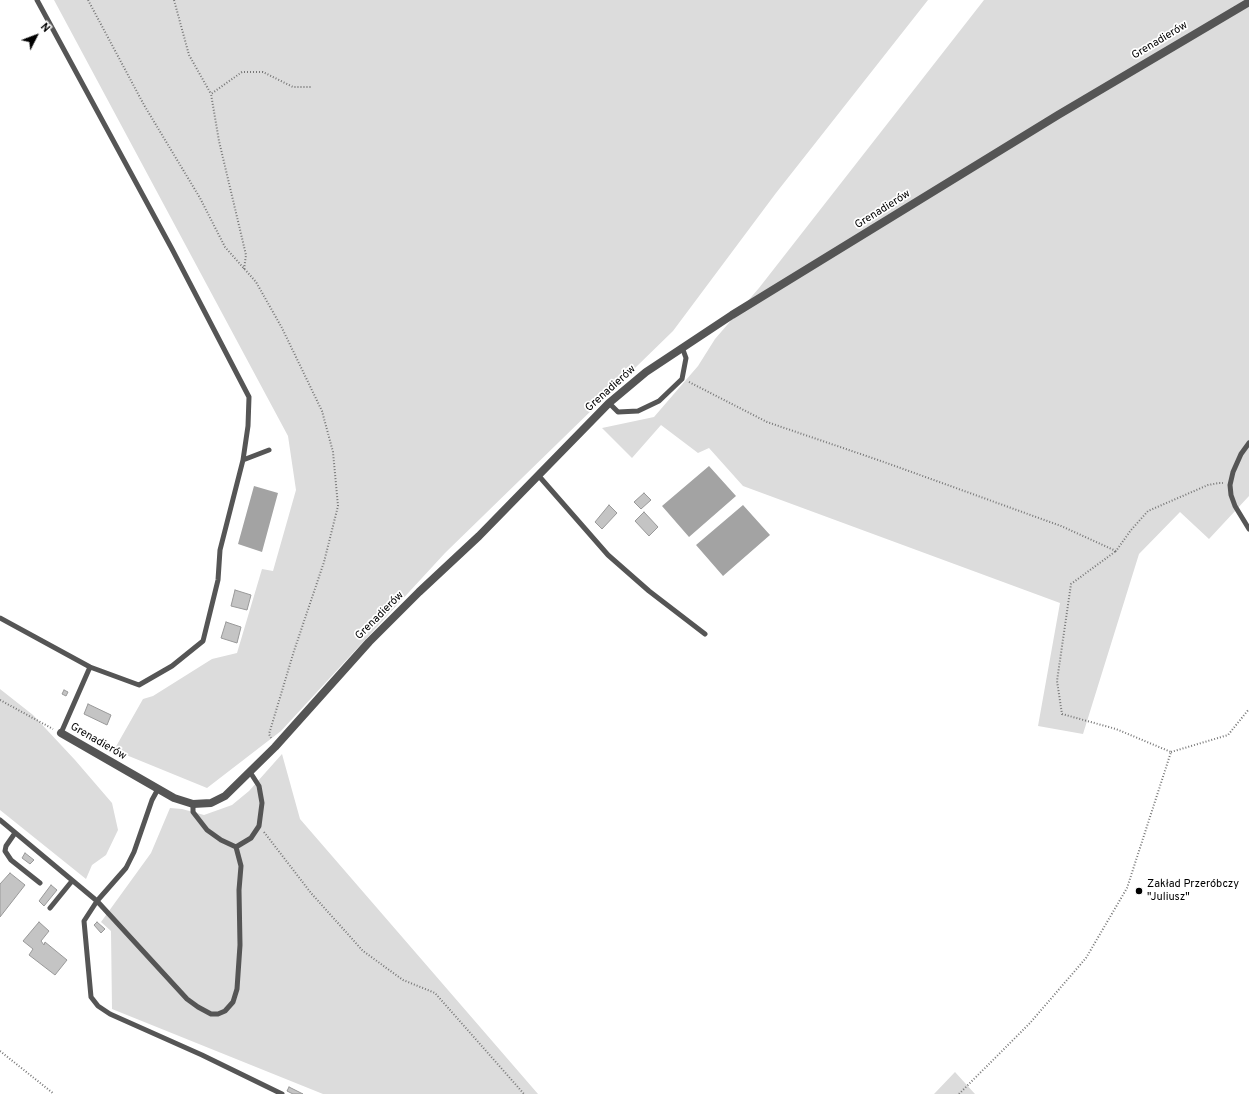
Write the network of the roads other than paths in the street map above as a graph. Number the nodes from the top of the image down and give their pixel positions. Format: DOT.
graph roads {
  1 [pos="36,0"];
  2 [pos="1249,2"];
  3 [pos="682,347"];
  4 [pos="609,403"];
  5 [pos="1249,443"];
  6 [pos="268,450"];
  7 [pos="243,460"];
  8 [pos="538,475"];
  9 [pos="1249,529"];
  10 [pos="0,618"];
  11 [pos="705,634"];
  12 [pos="90,667"];
  13 [pos="61,733"];
  14 [pos="250,772"];
  15 [pos="158,790"];
  16 [pos="194,804"];
  17 [pos="0,820"];
  18 [pos="15,833"];
  19 [pos="236,847"];
  20 [pos="72,881"];
  21 [pos="40,883"];
  22 [pos="98,901"];
  23 [pos="50,908"];
  24 [pos="282,1094"];
  1 -- 7 [label="lane"];
  2 -- 3 [label="street, Grenadierów"];
  3 -- 4 [label="street, Grenadierów"];
  3 -- 4 [label="lane"];
  4 -- 8 [label="street, Grenadierów"];
  5 -- 9 [label="lane"];
  6 -- 7 [label="lane"];
  7 -- 12 [label="lane"];
  8 -- 11 [label="lane"];
  8 -- 14 [label="street, Grenadierów"];
  10 -- 12 [label="lane"];
  12 -- 13 [label="lane"];
  13 -- 15 [label="street, Grenadierów"];
  14 -- 16 [label="street, Grenadierów"];
  14 -- 19 [label="lane"];
  15 -- 16 [label="street, Grenadierów"];
  15 -- 22 [label="lane"];
  16 -- 19 [label="lane"];
  17 -- 18 [label="lane"];
  18 -- 20 [label="lane"];
  18 -- 21 [label="lane"];
  19 -- 22 [label="lane"];
  20 -- 22 [label="lane"];
  20 -- 23 [label="lane"];
  22 -- 24 [label="lane"];
}
